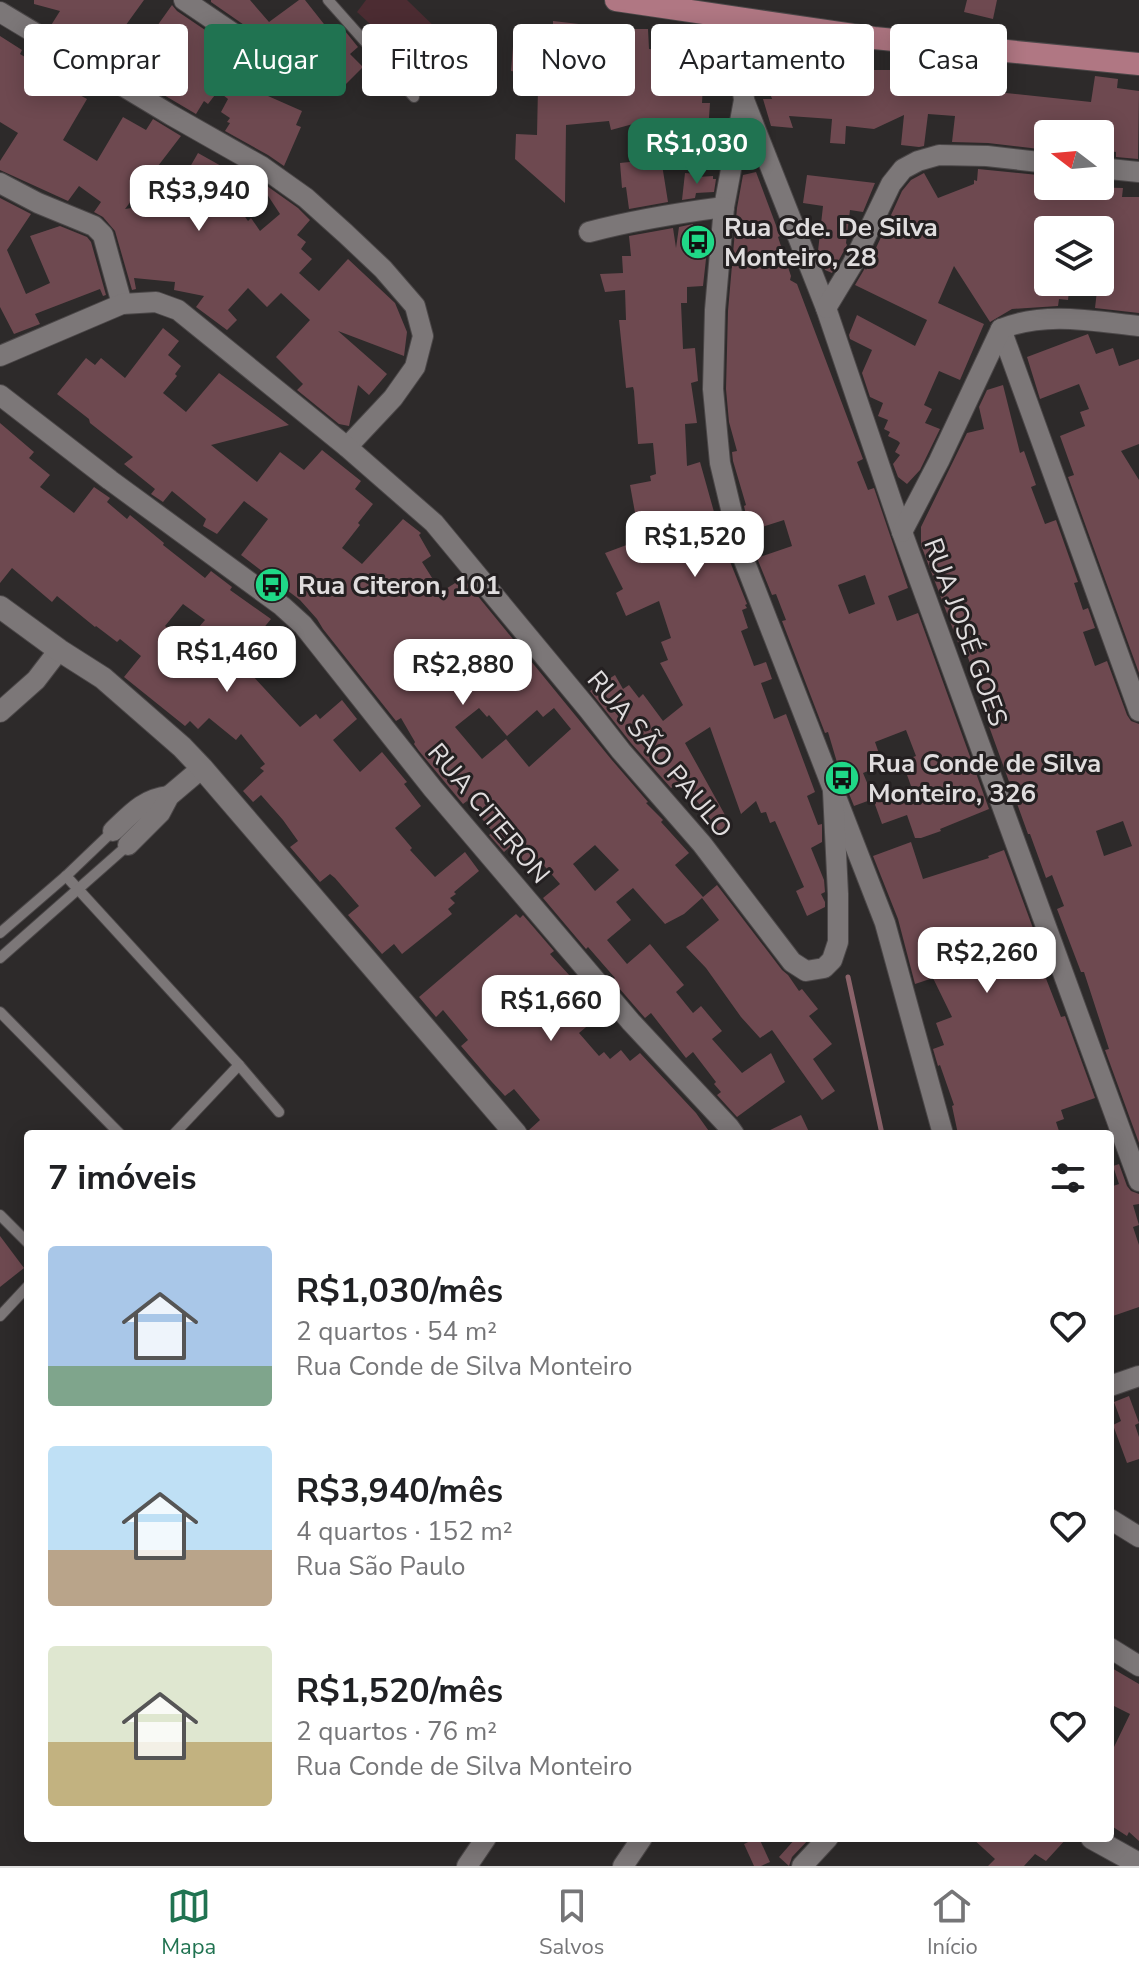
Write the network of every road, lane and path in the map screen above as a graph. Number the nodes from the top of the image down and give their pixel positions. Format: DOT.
graph roads {
  1 [pos="184,0"];
  2 [pos="328,0"];
  3 [pos="616,0"];
  4 [pos="0,12"];
  5 [pos="733,18"];
  6 [pos="219,24"];
  7 [pos="1139,64"];
  8 [pos="414,97"];
  9 [pos="744,100"];
  10 [pos="1034,161"];
  11 [pos="1114,169"];
  12 [pos="1139,172"];
  13 [pos="0,183"];
  14 [pos="724,207"];
  15 [pos="589,232"];
  16 [pos="122,304"];
  17 [pos="826,308"];
  18 [pos="1139,326"];
  19 [pos="1001,329"];
  20 [pos="0,356"];
  21 [pos="0,395"];
  22 [pos="347,447"];
  23 [pos="902,532"];
  24 [pos="3,615"];
  25 [pos="59,650"];
  26 [pos="1139,711"];
  27 [pos="0,712"];
  28 [pos="202,768"];
  29 [pos="833,791"];
  30 [pos="120,838"];
  31 [pos="66,876"];
  32 [pos="79,889"];
  33 [pos="0,933"];
  34 [pos="0,958"];
  35 [pos="0,1012"];
  36 [pos="239,1065"];
  37 [pos="279,1112"];
  38 [pos="116,1130"];
  39 [pos="178,1130"];
  40 [pos="513,1130"];
  41 [pos="731,1130"];
  42 [pos="942,1130"];
  43 [pos="1139,1181"];
  44 [pos="0,1215"];
  45 [pos="24,1239"];
  46 [pos="24,1290"];
  47 [pos="0,1316"];
  48 [pos="1139,1376"];
  49 [pos="1114,1385"];
  50 [pos="1114,1521"];
  51 [pos="1139,1537"];
  52 [pos="1114,1650"];
  53 [pos="1139,1666"];
  54 [pos="483,1842"];
  55 [pos="639,1842"];
  56 [pos="824,1842"];
  57 [pos="1099,1842"];
  58 [pos="1139,1864"];
  59 [pos="467,1866"];
  60 [pos="623,1866"];
  61 [pos="802,1866"];
  1 -- 6 [label="street"];
  2 -- 8 [label="lane"];
  3 -- 5 [label="main road"];
  4 -- 22 [label="street"];
  5 -- 7 [label="main road"];
  5 -- 9 [label="street"];
  9 -- 14 [label="street"];
  9 -- 17 [label="street, RUA JOSÉ GOES"];
  10 -- 17 [label="street"];
  11 -- 12 [label="street"];
  13 -- 16 [label="street"];
  14 -- 15 [label="street"];
  14 -- 29 [label="street"];
  16 -- 20 [label="street, RUA SÃO PAULO"];
  16 -- 22 [label="street, RUA SÃO PAULO"];
  17 -- 23 [label="street, RUA JOSÉ GOES"];
  18 -- 19 [label="street"];
  19 -- 23 [label="street"];
  19 -- 26 [label="street"];
  21 -- 41 [label="street, RUA CITERON"];
  22 -- 29 [label="street, RUA SÃO PAULO"];
  23 -- 43 [label="street, RUA JOSÉ GOES"];
  24 -- 25 [label="street"];
  25 -- 27 [label="street"];
  25 -- 28 [label="street"];
  28 -- 30 [label="street"];
  28 -- 40 [label="street"];
  29 -- 42 [label="street"];
  30 -- 31 [label="lane"];
  30 -- 32 [label="lane"];
  31 -- 32 [label="lane"];
  31 -- 33 [label="lane"];
  32 -- 34 [label="lane"];
  32 -- 36 [label="lane"];
  35 -- 38 [label="lane"];
  36 -- 37 [label="lane"];
  36 -- 39 [label="lane"];
  44 -- 45 [label="lane"];
  46 -- 47 [label="lane"];
  48 -- 49 [label="street"];
  50 -- 51 [label="street"];
  52 -- 53 [label="street"];
  54 -- 59 [label="street"];
  55 -- 60 [label="street"];
  56 -- 61 [label="street"];
  57 -- 58 [label="street"];
}
